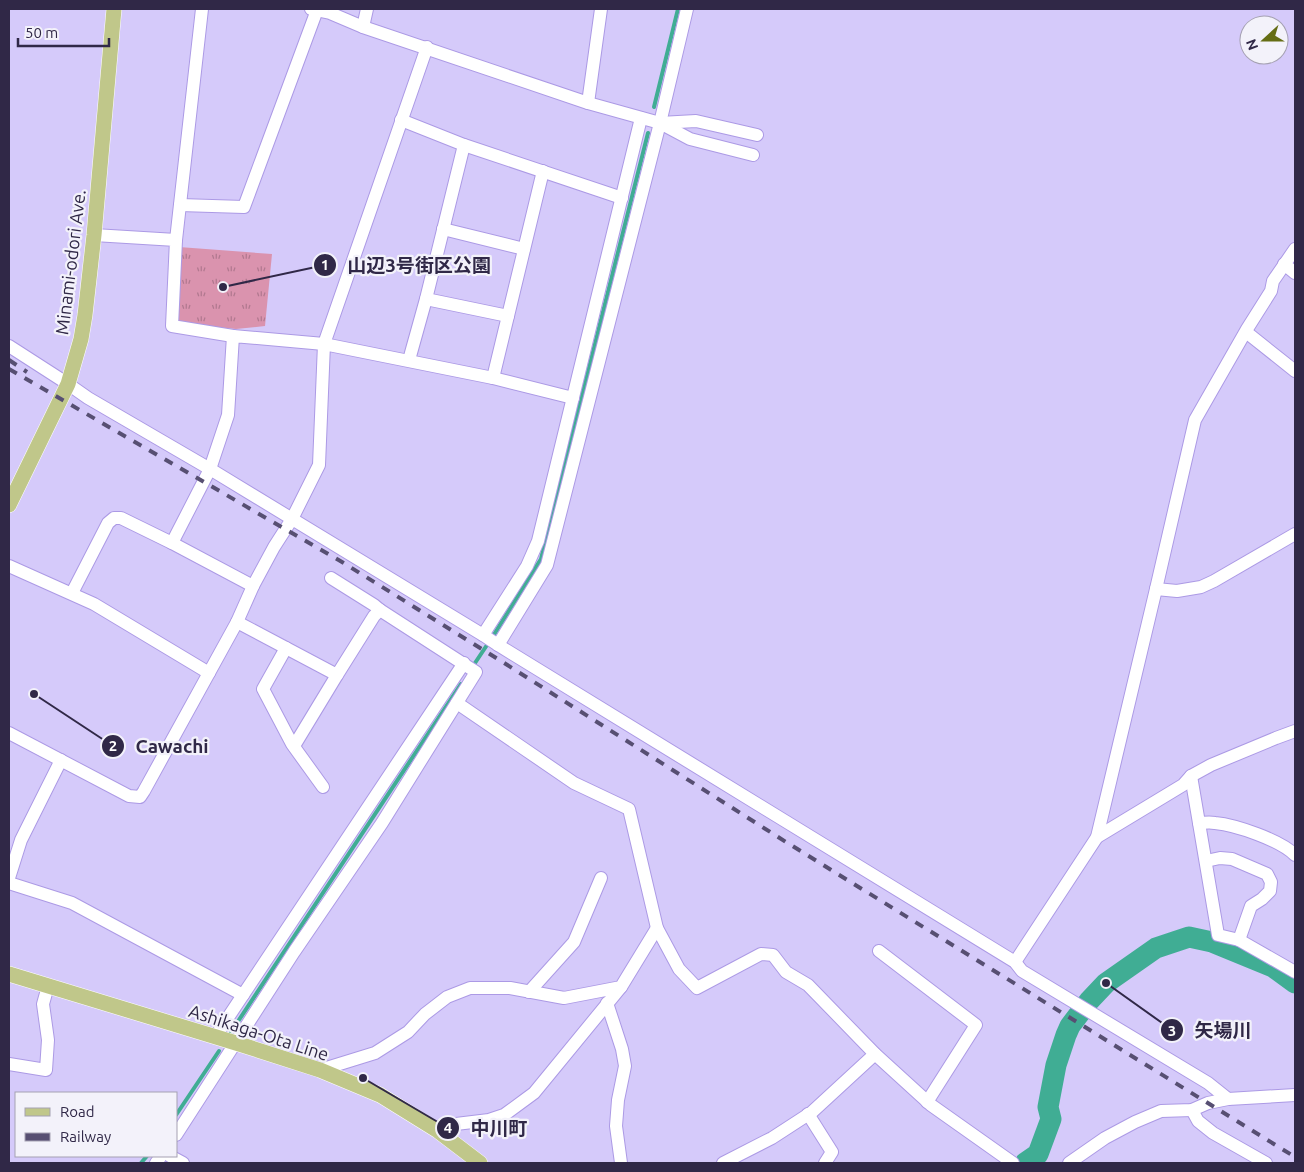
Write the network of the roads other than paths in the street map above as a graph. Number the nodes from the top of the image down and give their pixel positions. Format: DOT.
graph roads {
  1 [pos="114,9"];
  2 [pos="202,9"];
  3 [pos="314,9"];
  4 [pos="367,9"];
  5 [pos="601,9"];
  6 [pos="687,9"];
  7 [pos="363,27"];
  8 [pos="426,47"];
  9 [pos="588,103"];
  10 [pos="641,118"];
  11 [pos="401,120"];
  12 [pos="660,123"];
  13 [pos="757,135"];
  14 [pos="464,145"];
  15 [pos="753,155"];
  16 [pos="544,171"];
  17 [pos="622,198"];
  18 [pos="180,205"];
  19 [pos="444,229"];
  20 [pos="94,234"];
  21 [pos="176,240"];
  22 [pos="524,249"];
  23 [pos="1295,249"];
  24 [pos="1284,264"];
  25 [pos="1295,273"];
  26 [pos="426,299"];
  27 [pos="508,316"];
  28 [pos="1246,332"];
  29 [pos="233,336"];
  30 [pos="324,344"];
  31 [pos="9,346"];
  32 [pos="409,360"];
  33 [pos="1295,371"];
  34 [pos="493,378"];
  35 [pos="68,384"];
  36 [pos="573,398"];
  37 [pos="210,470"];
  38 [pos="9,504"];
  39 [pos="292,519"];
  40 [pos="1295,534"];
  41 [pos="172,543"];
  42 [pos="9,566"];
  43 [pos="331,578"];
  44 [pos="253,586"];
  45 [pos="1156,589"];
  46 [pos="72,593"];
  47 [pos="380,610"];
  48 [pos="237,622"];
  49 [pos="483,635"];
  50 [pos="498,645"];
  51 [pos="286,648"];
  52 [pos="464,663"];
  53 [pos="209,673"];
  54 [pos="337,675"];
  55 [pos="457,703"];
  56 [pos="1295,732"];
  57 [pos="9,733"];
  58 [pos="294,746"];
  59 [pos="61,760"];
  60 [pos="1191,776"];
  61 [pos="323,787"];
  62 [pos="1199,823"];
  63 [pos="1097,837"];
  64 [pos="1295,854"];
  65 [pos="1206,861"];
  66 [pos="9,878"];
  67 [pos="601,878"];
  68 [pos="9,883"];
  69 [pos="657,928"];
  70 [pos="1239,940"];
  71 [pos="879,951"];
  72 [pos="1015,962"];
  73 [pos="1295,972"];
  74 [pos="9,974"];
  75 [pos="48,986"];
  76 [pos="620,987"];
  77 [pos="529,992"];
  78 [pos="243,995"];
  79 [pos="607,1003"];
  80 [pos="214,1037"];
  81 [pos="236,1044"];
  82 [pos="876,1054"];
  83 [pos="9,1064"];
  84 [pos="320,1070"];
  85 [pos="1295,1096"];
  86 [pos="1228,1099"];
  87 [pos="927,1102"];
  88 [pos="1192,1110"];
  89 [pos="808,1114"];
  90 [pos="438,1130"];
  91 [pos="178,1132"];
  92 [pos="172,1157"];
  93 [pos="183,1163"];
  94 [pos="480,1163"];
  95 [pos="621,1163"];
  96 [pos="723,1163"];
  97 [pos="824,1163"];
  98 [pos="1013,1163"];
  99 [pos="1068,1163"];
  100 [pos="1266,1163"];
  1 -- 20 [label="main road, Minami-odori Ave."];
  2 -- 18 [label="street"];
  3 -- 7 [label="street"];
  3 -- 18 [label="street"];
  4 -- 7 [label="street"];
  5 -- 9 [label="street"];
  6 -- 12 [label="street"];
  7 -- 8 [label="street"];
  8 -- 9 [label="street"];
  8 -- 11 [label="street"];
  9 -- 10 [label="street"];
  10 -- 12 [label="street"];
  10 -- 17 [label="street"];
  11 -- 14 [label="street"];
  11 -- 30 [label="street"];
  12 -- 13 [label="street"];
  12 -- 15 [label="street"];
  12 -- 50 [label="street"];
  14 -- 16 [label="street"];
  14 -- 19 [label="street"];
  16 -- 17 [label="street"];
  16 -- 22 [label="street"];
  17 -- 36 [label="street"];
  18 -- 21 [label="street"];
  19 -- 22 [label="street"];
  19 -- 26 [label="street"];
  20 -- 21 [label="street"];
  20 -- 35 [label="main road, Minami-odori Ave."];
  21 -- 29 [label="street"];
  22 -- 27 [label="street"];
  23 -- 24 [label="street"];
  24 -- 25 [label="street"];
  24 -- 28 [label="street"];
  26 -- 27 [label="street"];
  26 -- 32 [label="street"];
  27 -- 34 [label="street"];
  28 -- 33 [label="street"];
  28 -- 45 [label="street"];
  29 -- 30 [label="street"];
  29 -- 37 [label="street"];
  30 -- 32 [label="street"];
  30 -- 39 [label="street"];
  31 -- 35 [label="street"];
  32 -- 34 [label="street"];
  34 -- 36 [label="street"];
  35 -- 37 [label="street"];
  35 -- 38 [label="main road, Minami-odori Ave."];
  36 -- 49 [label="street"];
  37 -- 39 [label="street"];
  37 -- 41 [label="street"];
  39 -- 44 [label="street"];
  39 -- 49 [label="street"];
  40 -- 45 [label="street"];
  41 -- 44 [label="street"];
  41 -- 46 [label="street"];
  42 -- 46 [label="street"];
  43 -- 47 [label="street"];
  44 -- 48 [label="street"];
  45 -- 63 [label="street"];
  46 -- 53 [label="street"];
  47 -- 52 [label="street"];
  47 -- 54 [label="street"];
  48 -- 51 [label="street"];
  48 -- 53 [label="street"];
  49 -- 50 [label="street"];
  50 -- 72 [label="street"];
  51 -- 54 [label="street"];
  51 -- 58 [label="street"];
  52 -- 55 [label="street"];
  52 -- 78 [label="street"];
  53 -- 59 [label="street"];
  54 -- 58 [label="street"];
  55 -- 69 [label="street"];
  55 -- 81 [label="street"];
  56 -- 60 [label="street"];
  57 -- 59 [label="street"];
  58 -- 61 [label="street"];
  59 -- 66 [label="street"];
  60 -- 62 [label="street"];
  60 -- 63 [label="street"];
  62 -- 64 [label="street"];
  62 -- 65 [label="street"];
  63 -- 72 [label="street"];
  65 -- 70 [label="street"];
  65 -- 70 [label="street"];
  67 -- 77 [label="street"];
  68 -- 78 [label="street"];
  69 -- 76 [label="street"];
  69 -- 82 [label="street"];
  70 -- 73 [label="street"];
  71 -- 87 [label="street"];
  72 -- 86 [label="street"];
  74 -- 75 [label="main road, Ashikaga-Ota Line"];
  75 -- 80 [label="main road, Ashikaga-Ota Line"];
  75 -- 83 [label="street"];
  76 -- 77 [label="street"];
  76 -- 79 [label="street"];
  77 -- 84 [label="street"];
  78 -- 80 [label="street"];
  79 -- 90 [label="street"];
  79 -- 95 [label="street"];
  80 -- 81 [label="main road, Ashikaga-Ota Line"];
  81 -- 84 [label="main road, Ashikaga-Ota Line"];
  81 -- 91 [label="street"];
  82 -- 87 [label="street"];
  82 -- 89 [label="street"];
  84 -- 90 [label="main road, Ashikaga-Ota Line"];
  85 -- 86 [label="street"];
  86 -- 88 [label="street"];
  87 -- 98 [label="street"];
  88 -- 99 [label="street"];
  88 -- 100 [label="street"];
  89 -- 96 [label="street"];
  89 -- 97 [label="street"];
  90 -- 94 [label="main road, Ashikaga-Ota Line"];
  92 -- 93 [label="street"];
}
